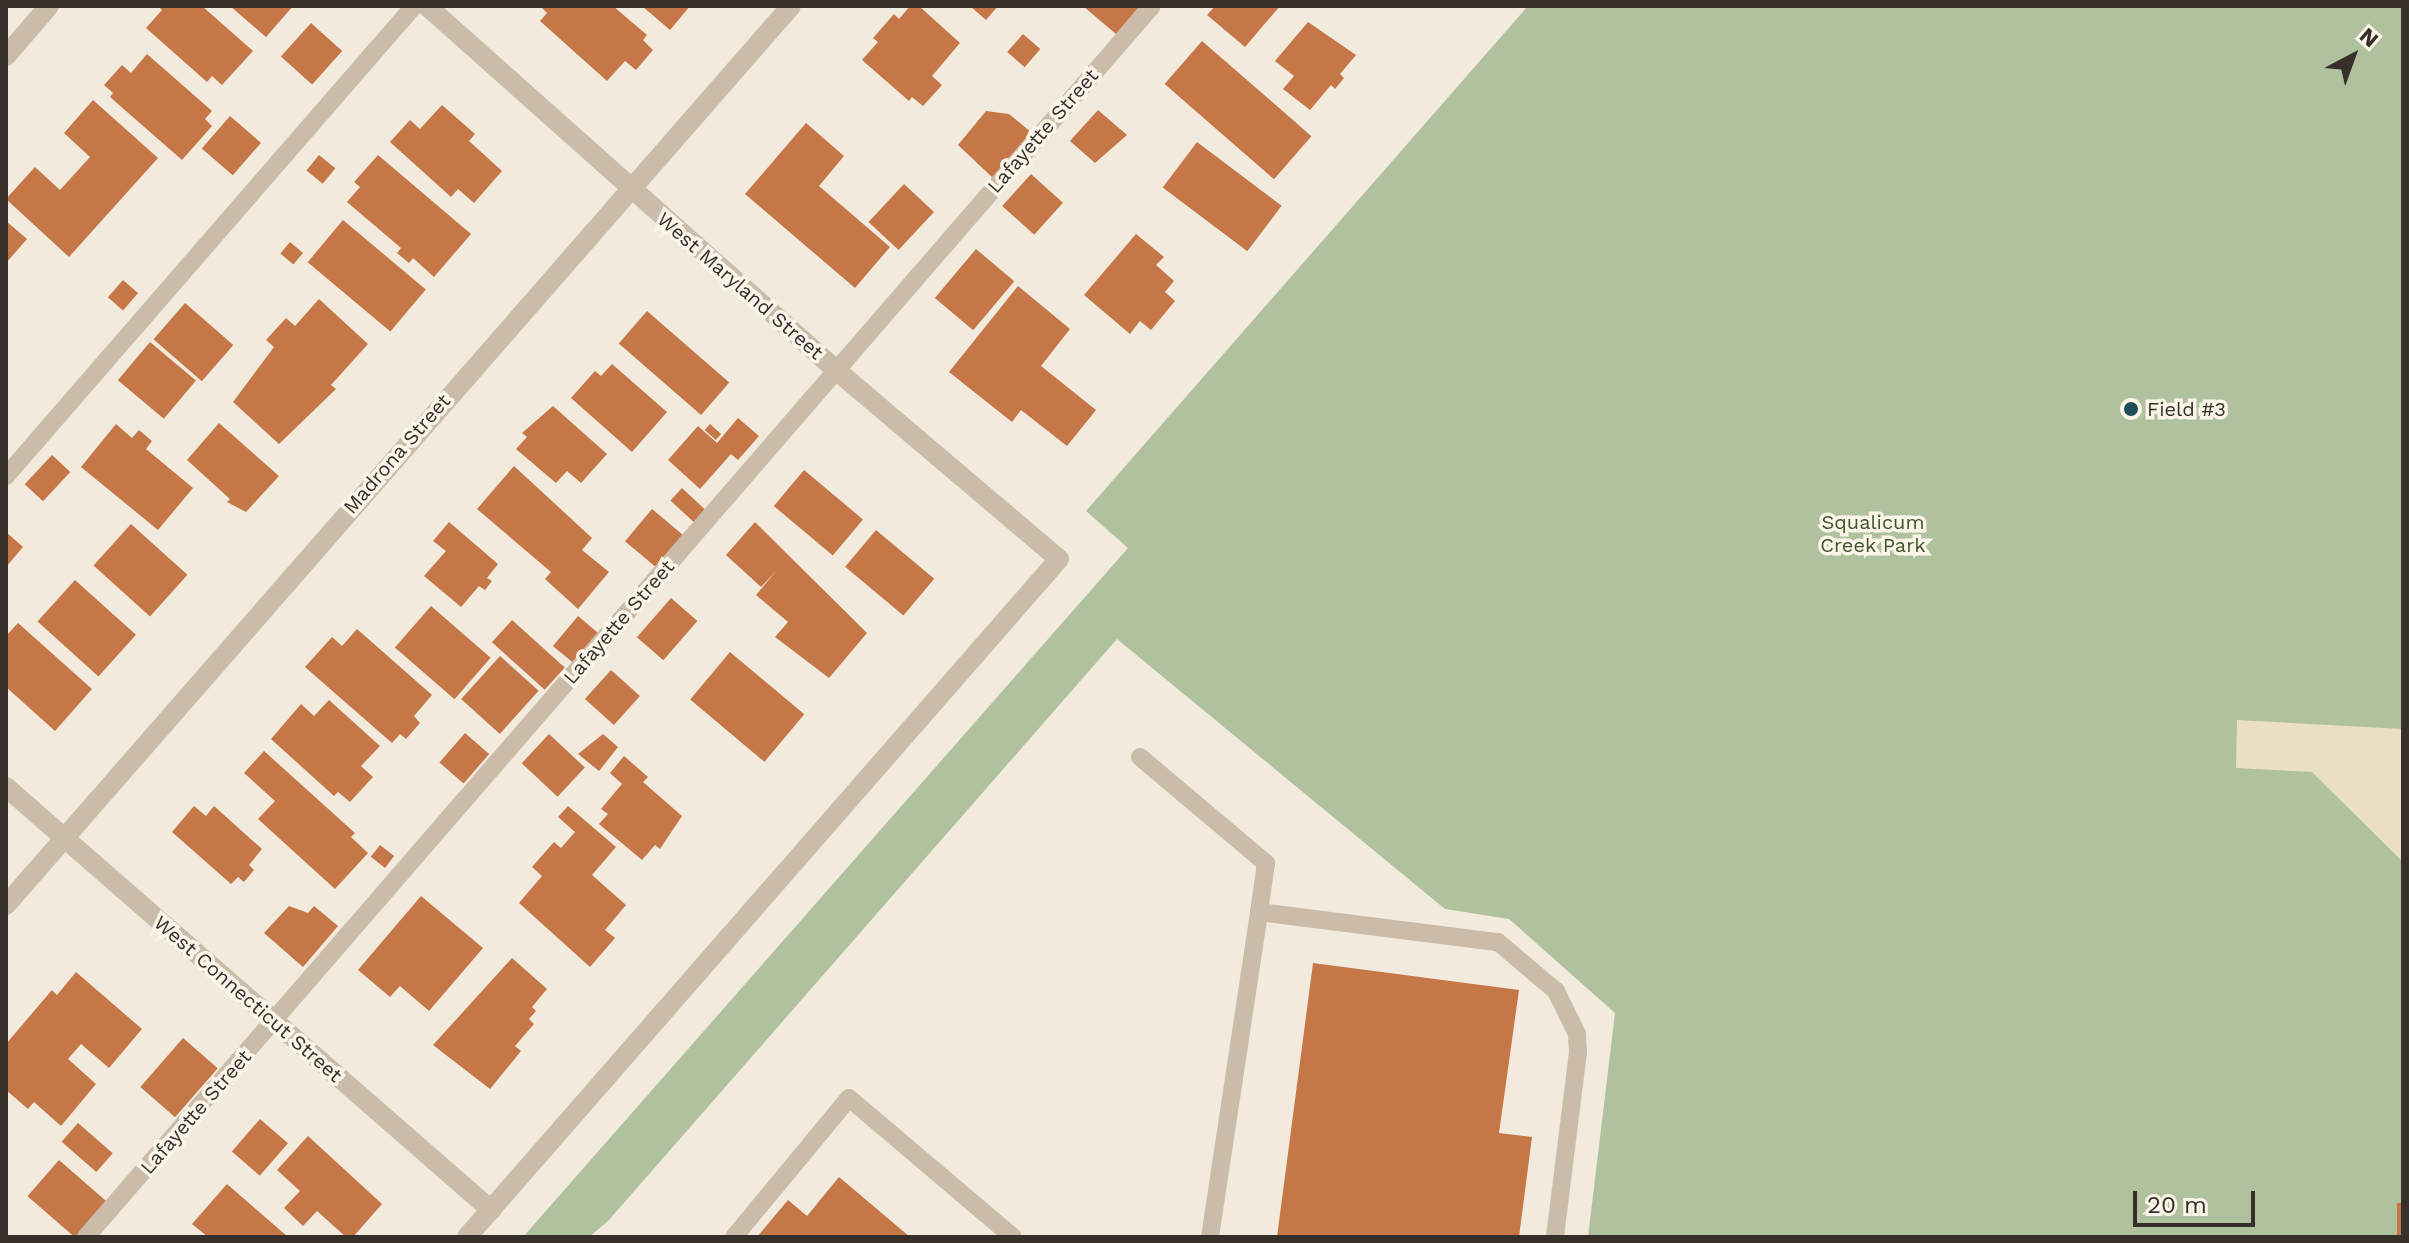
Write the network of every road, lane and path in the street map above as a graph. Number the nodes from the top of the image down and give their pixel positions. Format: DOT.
graph roads {
  1 [pos="49,6"];
  2 [pos="414,6"];
  3 [pos="427,6"];
  4 [pos="791,6"];
  5 [pos="1152,6"];
  6 [pos="6,56"];
  7 [pos="628,188"];
  8 [pos="836,370"];
  9 [pos="6,476"];
  10 [pos="1140,757"];
  11 [pos="6,787"];
  12 [pos="64,838"];
  13 [pos="6,905"];
  14 [pos="1259,912"];
  15 [pos="275,1022"];
  16 [pos="491,1210"];
  17 [pos="86,1237"];
  18 [pos="467,1237"];
  19 [pos="734,1237"];
  20 [pos="1013,1237"];
  21 [pos="1210,1237"];
  22 [pos="1555,1237"];
  1 -- 6 [label="street"];
  2 -- 9 [label="lane"];
  3 -- 7 [label="street, West Maryland Street"];
  4 -- 7 [label="street, Madrona Street"];
  5 -- 8 [label="lane, Lafayette Street"];
  7 -- 8 [label="street, West Maryland Street"];
  7 -- 12 [label="street, Madrona Street"];
  8 -- 15 [label="lane, Lafayette Street"];
  8 -- 16 [label="street, West Maryland Street"];
  10 -- 14 [label="lane"];
  11 -- 12 [label="street, West Connecticut Street"];
  12 -- 13 [label="street, Madrona Street"];
  12 -- 15 [label="street, West Connecticut Street"];
  14 -- 21 [label="lane"];
  14 -- 22 [label="lane"];
  15 -- 16 [label="street, West Connecticut Street"];
  15 -- 17 [label="lane, Lafayette Street"];
  16 -- 18 [label="street"];
  19 -- 20 [label="lane"];
}
